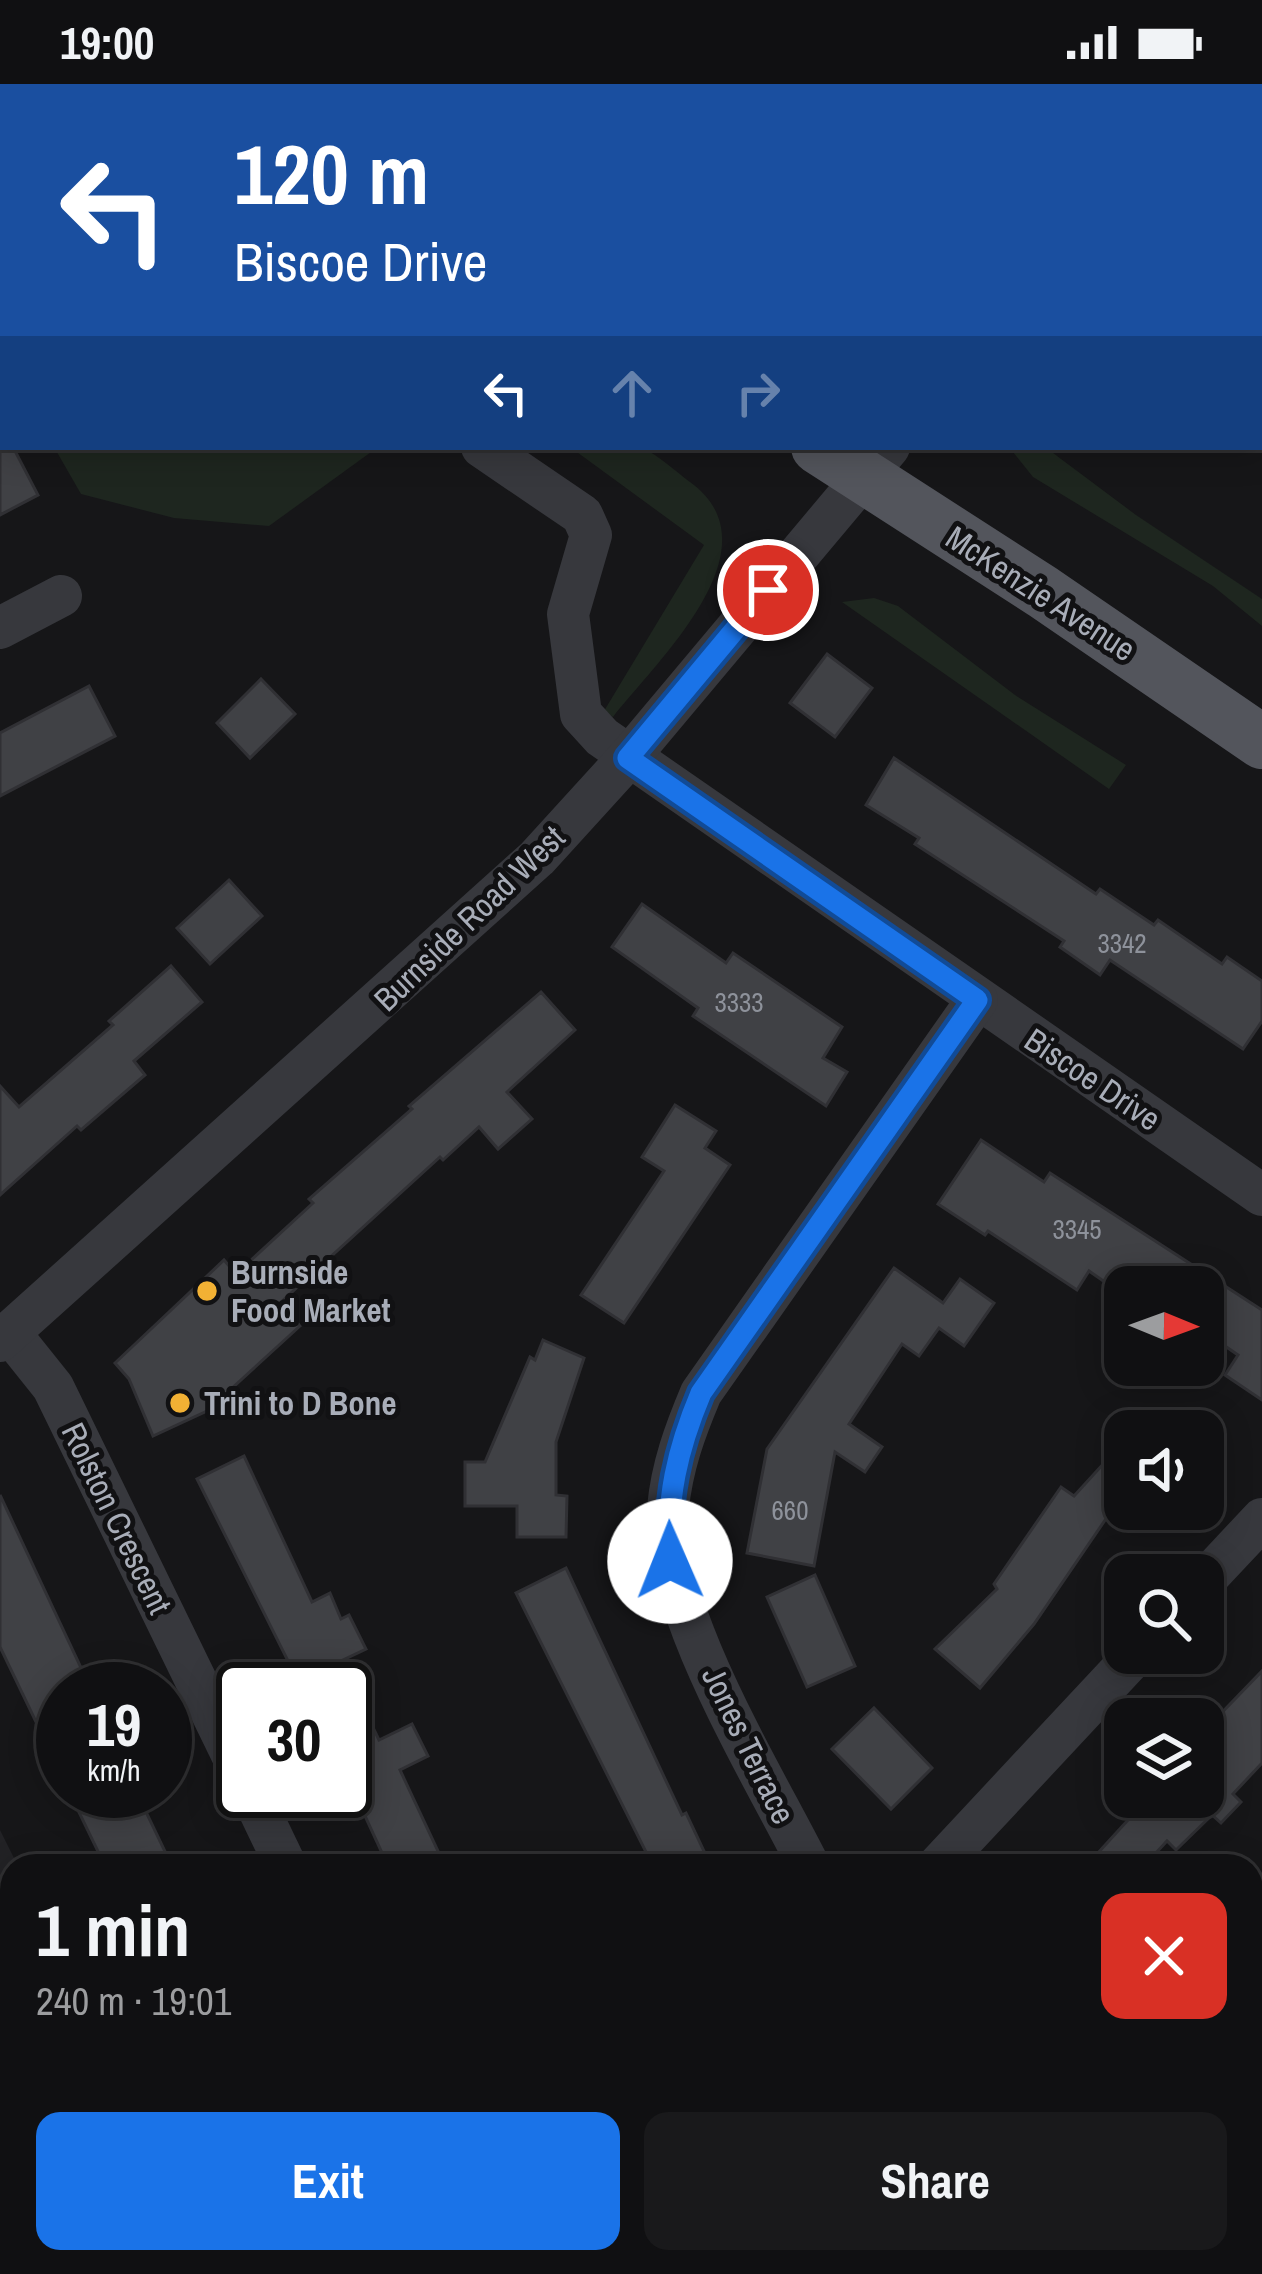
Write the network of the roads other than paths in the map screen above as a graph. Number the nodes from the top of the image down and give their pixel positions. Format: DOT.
graph roads {
  1 [pos="486,450"];
  2 [pos="830,450"];
  3 [pos="876,462"];
  4 [pos="61,596"];
  5 [pos="0,628"];
  6 [pos="1262,742"];
  7 [pos="628,758"];
  8 [pos="977,1000"];
  9 [pos="1262,1195"];
  10 [pos="5,1336"];
  11 [pos="1262,1519"];
  12 [pos="1224,1560"];
  13 [pos="1117,1674"];
  14 [pos="216,1722"];
  15 [pos="263,1818"];
  16 [pos="280,1854"];
  17 [pos="803,1854"];
  18 [pos="949,1854"];
  1 -- 7 [label="street, Biscoe Drive"];
  2 -- 3 [label="main road, McKenzie Avenue"];
  3 -- 6 [label="main road, McKenzie Avenue"];
  3 -- 7 [label="street, Burnside Road West"];
  4 -- 5 [label="street"];
  7 -- 8 [label="street, Biscoe Drive"];
  7 -- 10 [label="street, Burnside Road West"];
  8 -- 9 [label="street, Biscoe Drive"];
  8 -- 17 [label="street, Jones Terrace"];
  10 -- 14 [label="street, Rolston Crescent"];
  11 -- 12 [label="street"];
  13 -- 18 [label="street"];
  15 -- 16 [label="street"];
}
